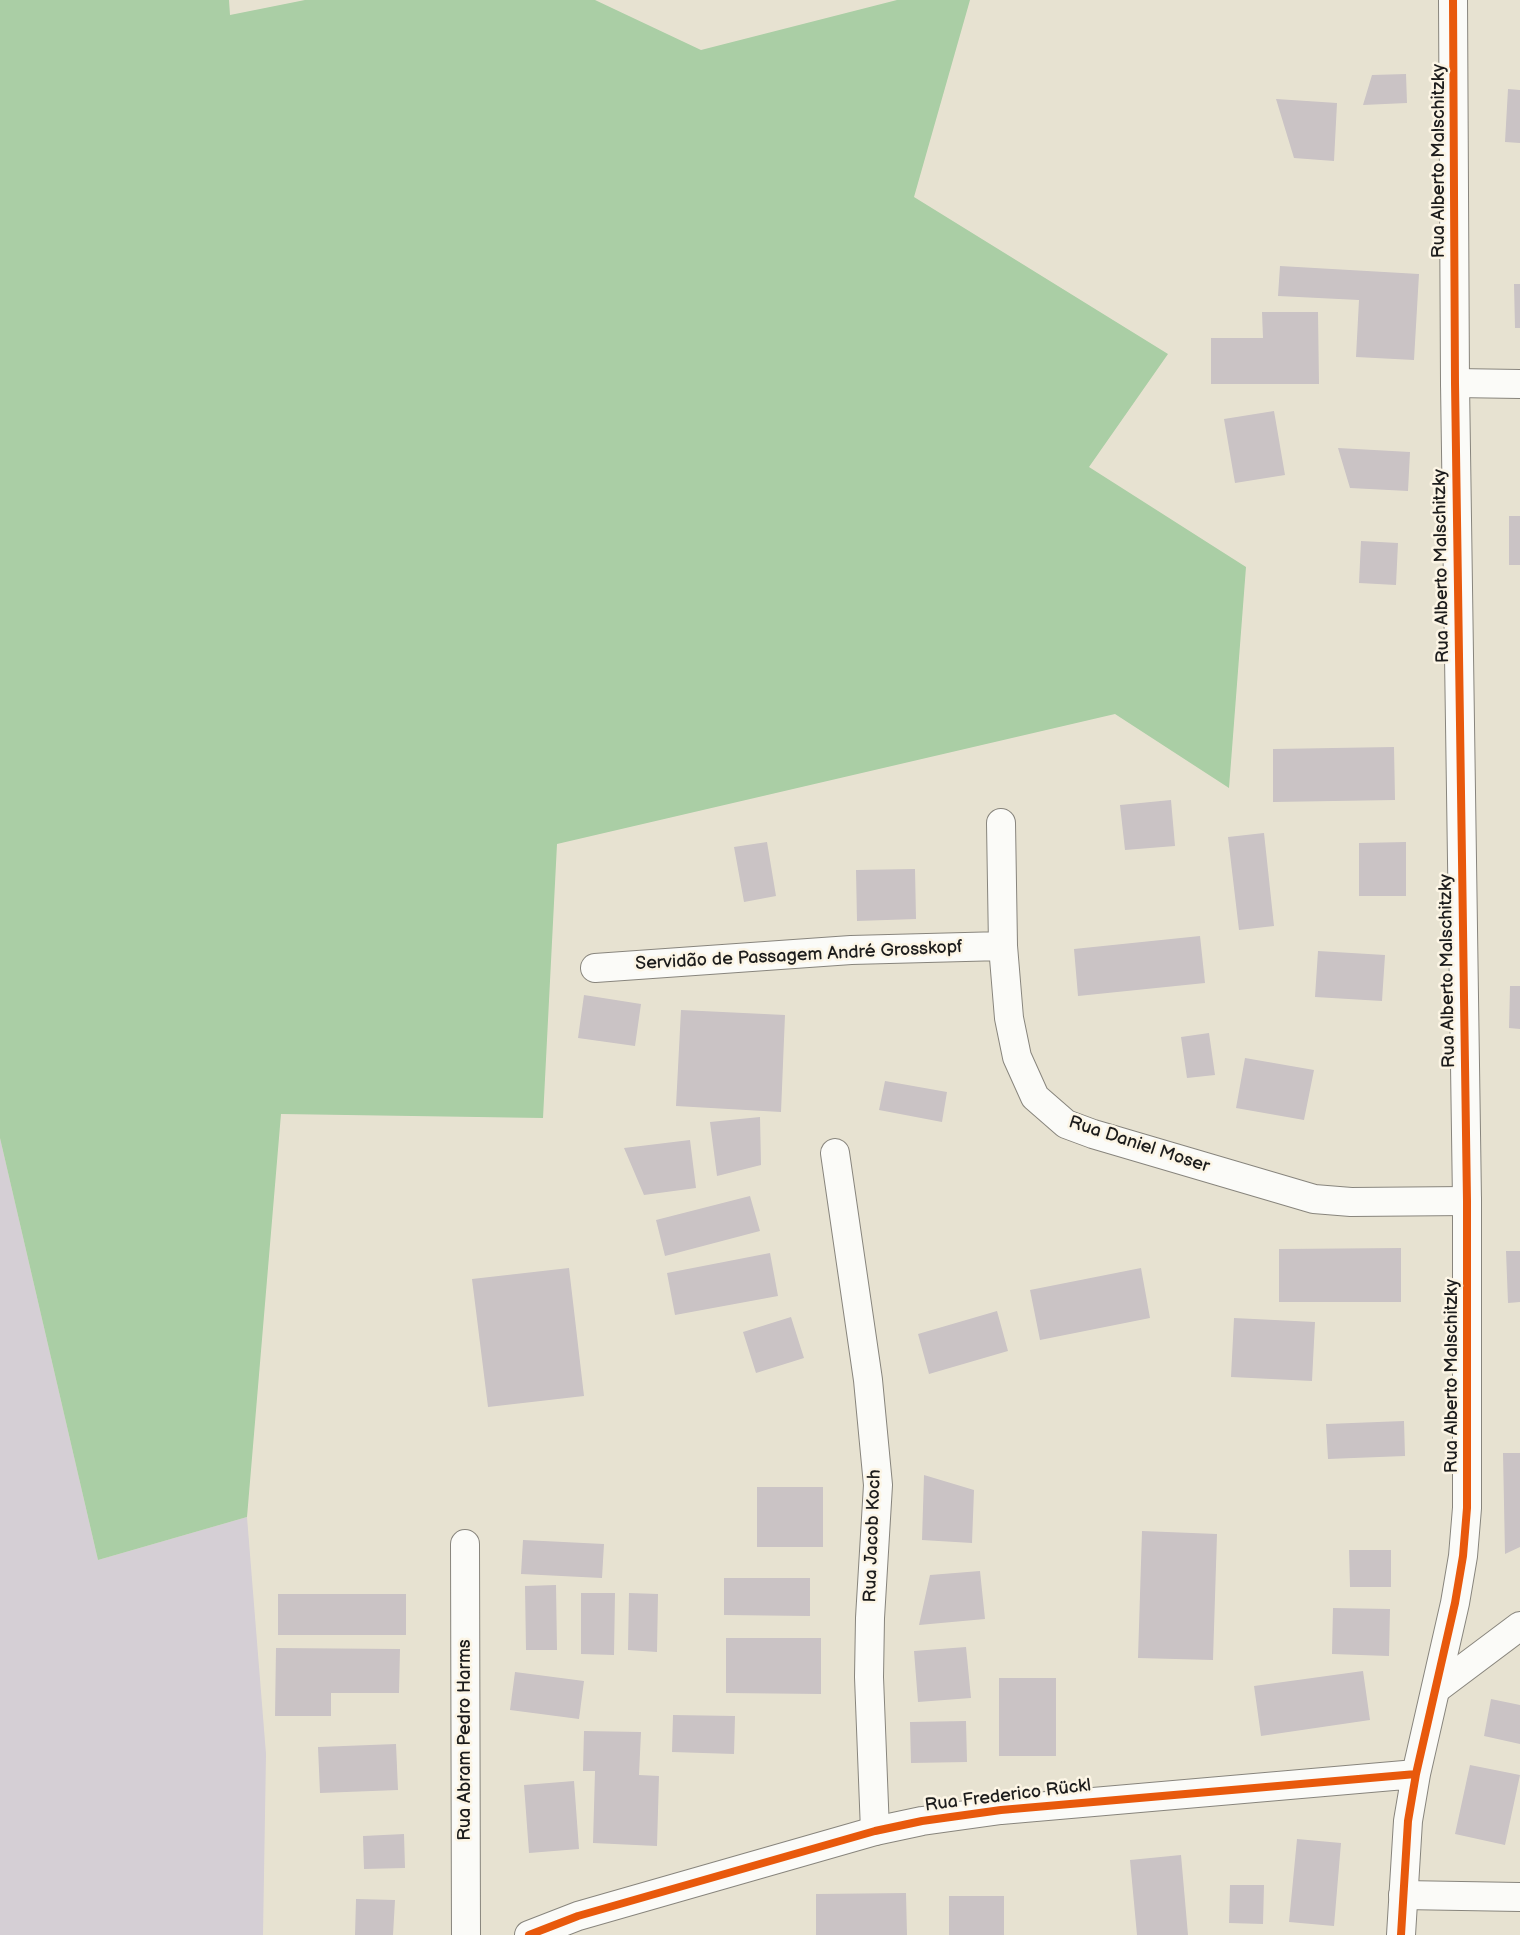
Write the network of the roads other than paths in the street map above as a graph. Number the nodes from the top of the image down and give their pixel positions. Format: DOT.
graph roads {
  1 [pos="1453,0"];
  2 [pos="1455,383"];
  3 [pos="1520,384"];
  4 [pos="1001,823"];
  5 [pos="1003,946"];
  6 [pos="595,968"];
  7 [pos="835,1153"];
  8 [pos="1466,1201"];
  9 [pos="465,1544"];
  10 [pos="1520,1626"];
  11 [pos="1436,1689"];
  12 [pos="1416,1774"];
  13 [pos="875,1831"];
  14 [pos="1403,1895"];
  15 [pos="1520,1896"];
  16 [pos="466,1935"];
  17 [pos="529,1935"];
  18 [pos="1401,1935"];
  1 -- 2 [label="street, Rua Alberto Malschitzky"];
  2 -- 3 [label="street"];
  2 -- 8 [label="street, Rua Alberto Malschitzky"];
  4 -- 5 [label="street, Rua Daniel Moser"];
  5 -- 6 [label="street, Servidão de Passagem André Grosskopf"];
  5 -- 8 [label="street, Rua Daniel Moser"];
  7 -- 13 [label="street, Rua Jacob Koch"];
  8 -- 11 [label="street, Rua Alberto Malschitzky"];
  9 -- 16 [label="street, Rua Abram Pedro Harms"];
  10 -- 11 [label="street"];
  11 -- 12 [label="street, Rua Alberto Malschitzky"];
  12 -- 13 [label="street, Rua Frederico Rückl"];
  12 -- 14 [label="street, Rua Alberto Malschitzky"];
  13 -- 17 [label="street, Rua Frederico Rückl"];
  14 -- 15 [label="street"];
  14 -- 18 [label="street, Rua Alberto Malschitzky"];
}
